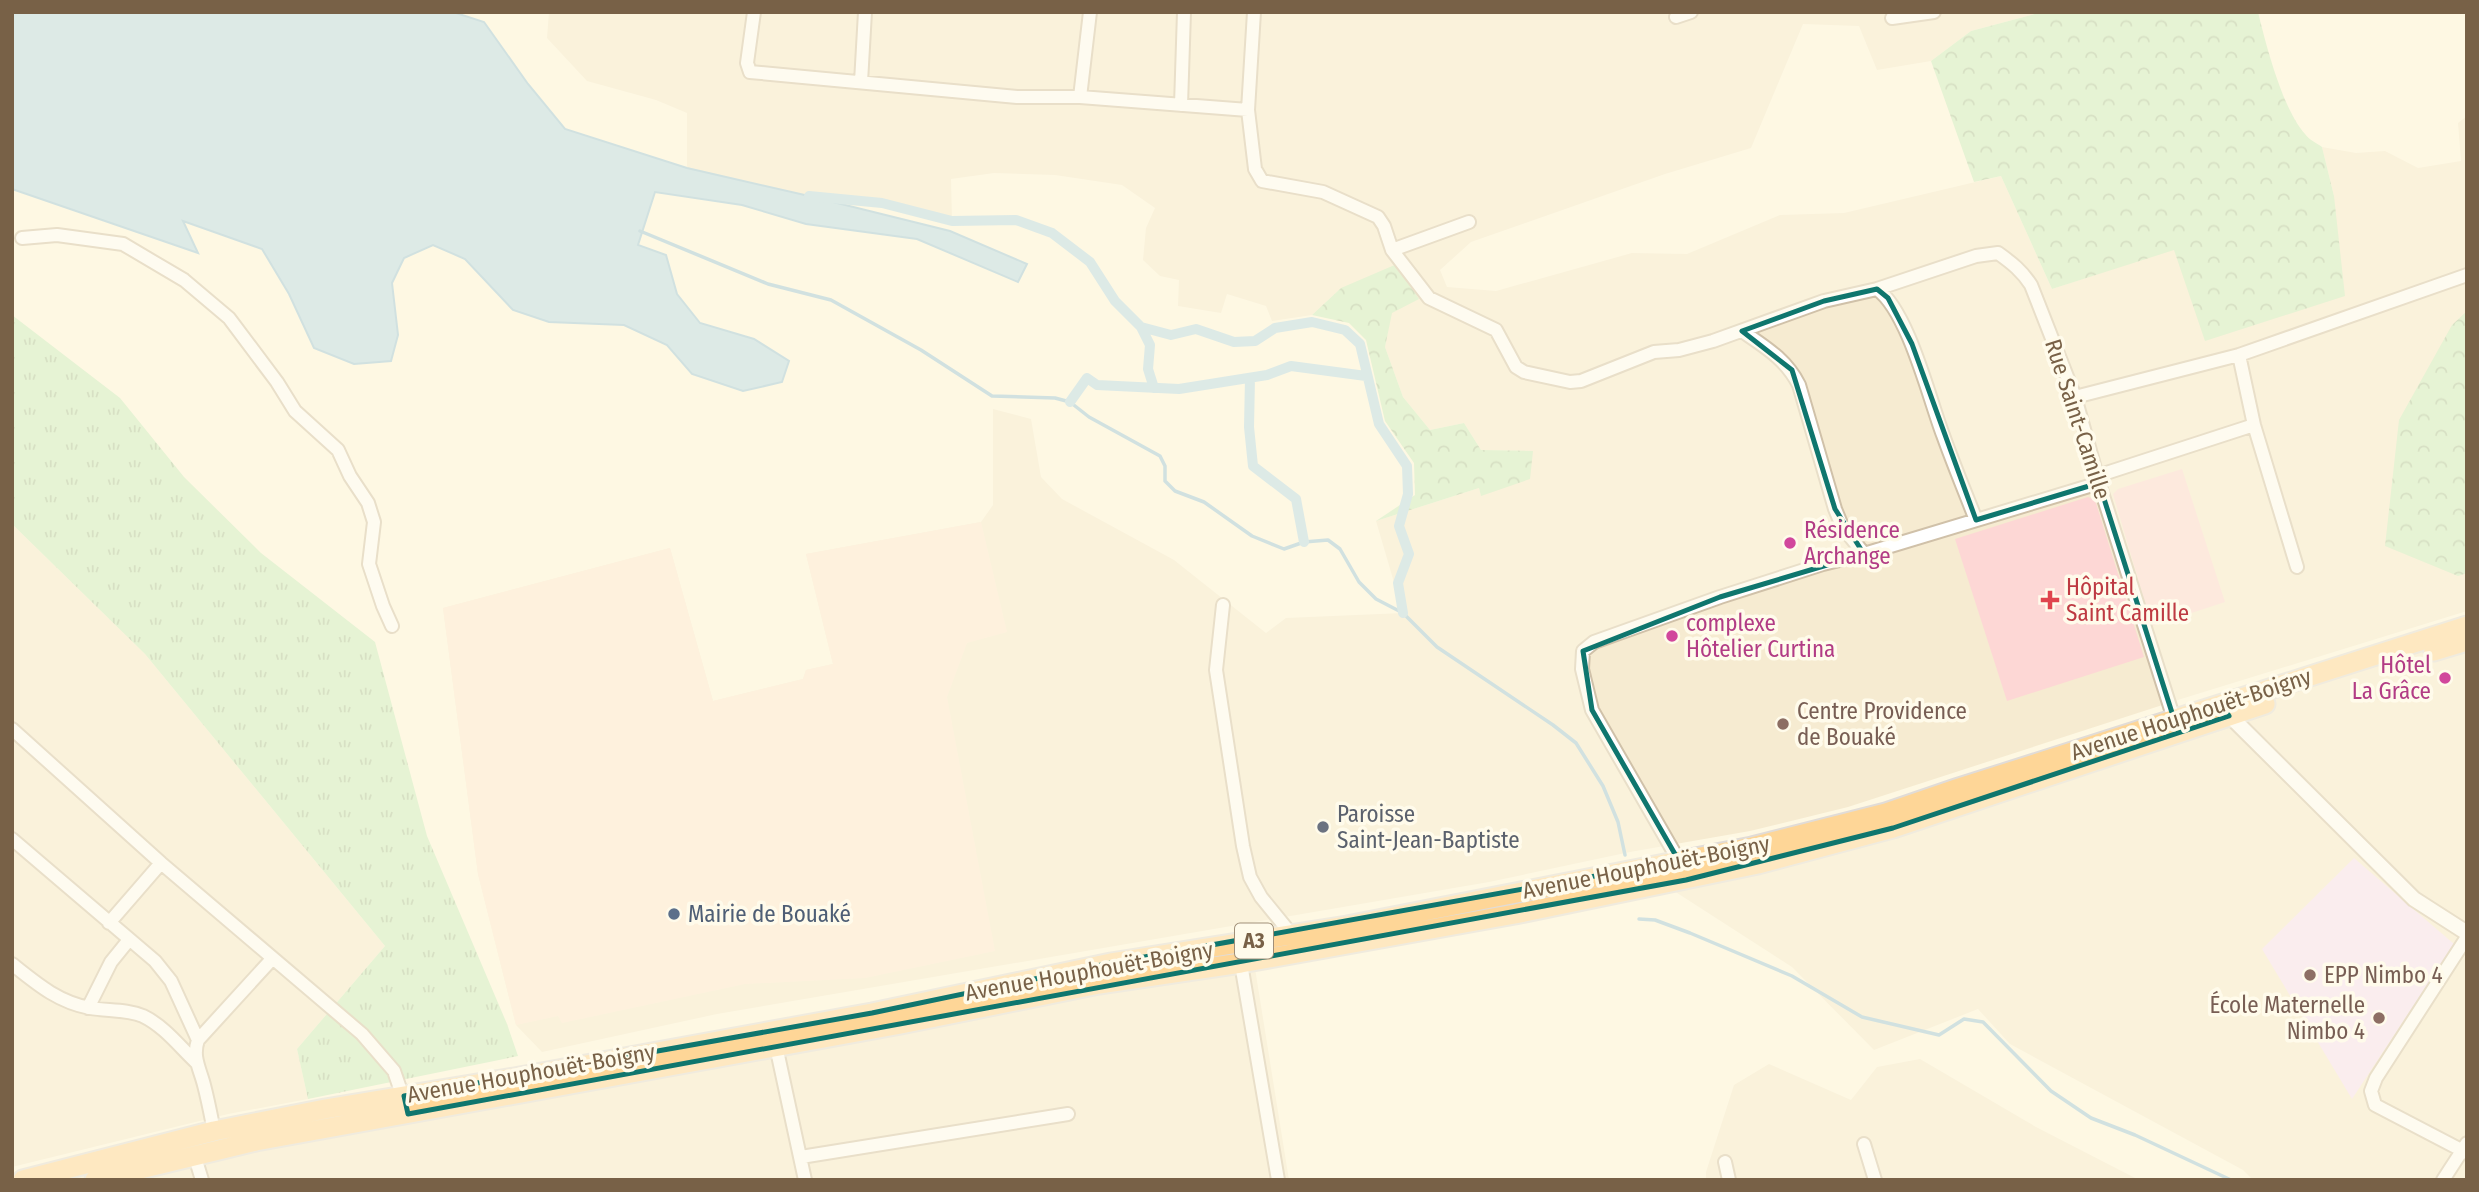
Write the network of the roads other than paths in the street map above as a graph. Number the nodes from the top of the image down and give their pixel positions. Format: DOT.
graph roads {
  1 [pos="754,12"];
  2 [pos="865,12"];
  3 [pos="1090,12"];
  4 [pos="1184,12"];
  5 [pos="1254,12"];
  6 [pos="1691,12"];
  7 [pos="1934,12"];
  8 [pos="1676,17"];
  9 [pos="1892,18"];
  10 [pos="861,82"];
  11 [pos="1080,97"];
  12 [pos="1181,105"];
  13 [pos="1248,110"];
  14 [pos="1469,222"];
  15 [pos="22,238"];
  16 [pos="1392,250"];
  17 [pos="2467,275"];
  18 [pos="1877,289"];
  19 [pos="1742,331"];
  20 [pos="2239,355"];
  21 [pos="2075,397"];
  22 [pos="2254,425"];
  23 [pos="2098,480"];
  24 [pos="1976,520"];
  25 [pos="1864,554"];
  26 [pos="2297,567"];
  27 [pos="1223,605"];
  28 [pos="392,626"];
  29 [pos="2467,626"];
  30 [pos="2467,641"];
  31 [pos="2225,710"];
  32 [pos="2174,719"];
  33 [pos="12,729"];
  34 [pos="12,839"];
  35 [pos="1679,861"];
  36 [pos="161,863"];
  37 [pos="109,923"];
  38 [pos="1292,935"];
  39 [pos="2467,935"];
  40 [pos="128,941"];
  41 [pos="1239,954"];
  42 [pos="272,959"];
  43 [pos="12,964"];
  44 [pos="88,1008"];
  45 [pos="198,1040"];
  46 [pos="776,1046"];
  47 [pos="196,1062"];
  48 [pos="406,1105"];
  49 [pos="1068,1114"];
  50 [pos="214,1131"];
  51 [pos="1864,1144"];
  52 [pos="2465,1149"];
  53 [pos="194,1154"];
  54 [pos="801,1157"];
  55 [pos="1725,1162"];
  56 [pos="23,1180"];
  57 [pos="95,1180"];
  58 [pos="202,1180"];
  59 [pos="805,1180"];
  60 [pos="1278,1180"];
  61 [pos="1729,1180"];
  62 [pos="1875,1180"];
  63 [pos="2444,1180"];
  1 -- 10 [label="street"];
  2 -- 10 [label="street"];
  3 -- 11 [label="street"];
  4 -- 12 [label="street"];
  5 -- 13 [label="street"];
  6 -- 8 [label="street"];
  7 -- 9 [label="street"];
  10 -- 11 [label="street"];
  11 -- 12 [label="street"];
  12 -- 13 [label="street"];
  13 -- 16 [label="street"];
  14 -- 16 [label="street"];
  15 -- 28 [label="street"];
  16 -- 19 [label="street"];
  17 -- 20 [label="street"];
  18 -- 19 [label="street"];
  18 -- 21 [label="street, Rue Saint-Camille"];
  18 -- 24 [label="street"];
  19 -- 25 [label="street"];
  20 -- 21 [label="street"];
  20 -- 22 [label="street"];
  21 -- 23 [label="street, Rue Saint-Camille"];
  22 -- 23 [label="street"];
  22 -- 26 [label="street"];
  23 -- 24 [label="street"];
  23 -- 32 [label="street, Rue Saint-Camille"];
  24 -- 25 [label="street"];
  25 -- 35 [label="street"];
  27 -- 38 [label="street"];
  29 -- 31 [label="highway, Avenue Houphouët-Boigny / A3"];
  30 -- 31 [label="highway, Avenue Houphouët-Boigny / A3"];
  31 -- 32 [label="highway, Avenue Houphouët-Boigny / A3"];
  31 -- 39 [label="street"];
  31 -- 41 [label="highway, Avenue Houphouët-Boigny / A3"];
  32 -- 35 [label="highway, Avenue Houphouët-Boigny / A3"];
  33 -- 36 [label="street"];
  34 -- 37 [label="street"];
  35 -- 38 [label="highway, Avenue Houphouët-Boigny / A3"];
  36 -- 37 [label="street"];
  36 -- 42 [label="street"];
  37 -- 40 [label="street"];
  38 -- 41 [label="highway, Avenue Houphouët-Boigny / A3"];
  39 -- 52 [label="street"];
  40 -- 44 [label="street"];
  40 -- 45 [label="street"];
  41 -- 46 [label="highway, Avenue Houphouët-Boigny / A3"];
  41 -- 48 [label="highway, Avenue Houphouët-Boigny / A3"];
  41 -- 60 [label="street"];
  42 -- 45 [label="street"];
  42 -- 48 [label="street"];
  43 -- 44 [label="street"];
  44 -- 47 [label="street"];
  45 -- 47 [label="street"];
  46 -- 48 [label="highway, Avenue Houphouët-Boigny / A3"];
  46 -- 54 [label="street"];
  47 -- 50 [label="street"];
  48 -- 50 [label="highway, Avenue Houphouët-Boigny / A3"];
  48 -- 53 [label="highway, Avenue Houphouët-Boigny / A3"];
  49 -- 54 [label="street"];
  50 -- 56 [label="highway, Avenue Houphouët-Boigny / A3"];
  51 -- 62 [label="street"];
  52 -- 63 [label="street"];
  53 -- 57 [label="highway, Avenue Houphouët-Boigny / A3"];
  53 -- 58 [label="street"];
  54 -- 59 [label="street"];
  55 -- 61 [label="street"];
}
